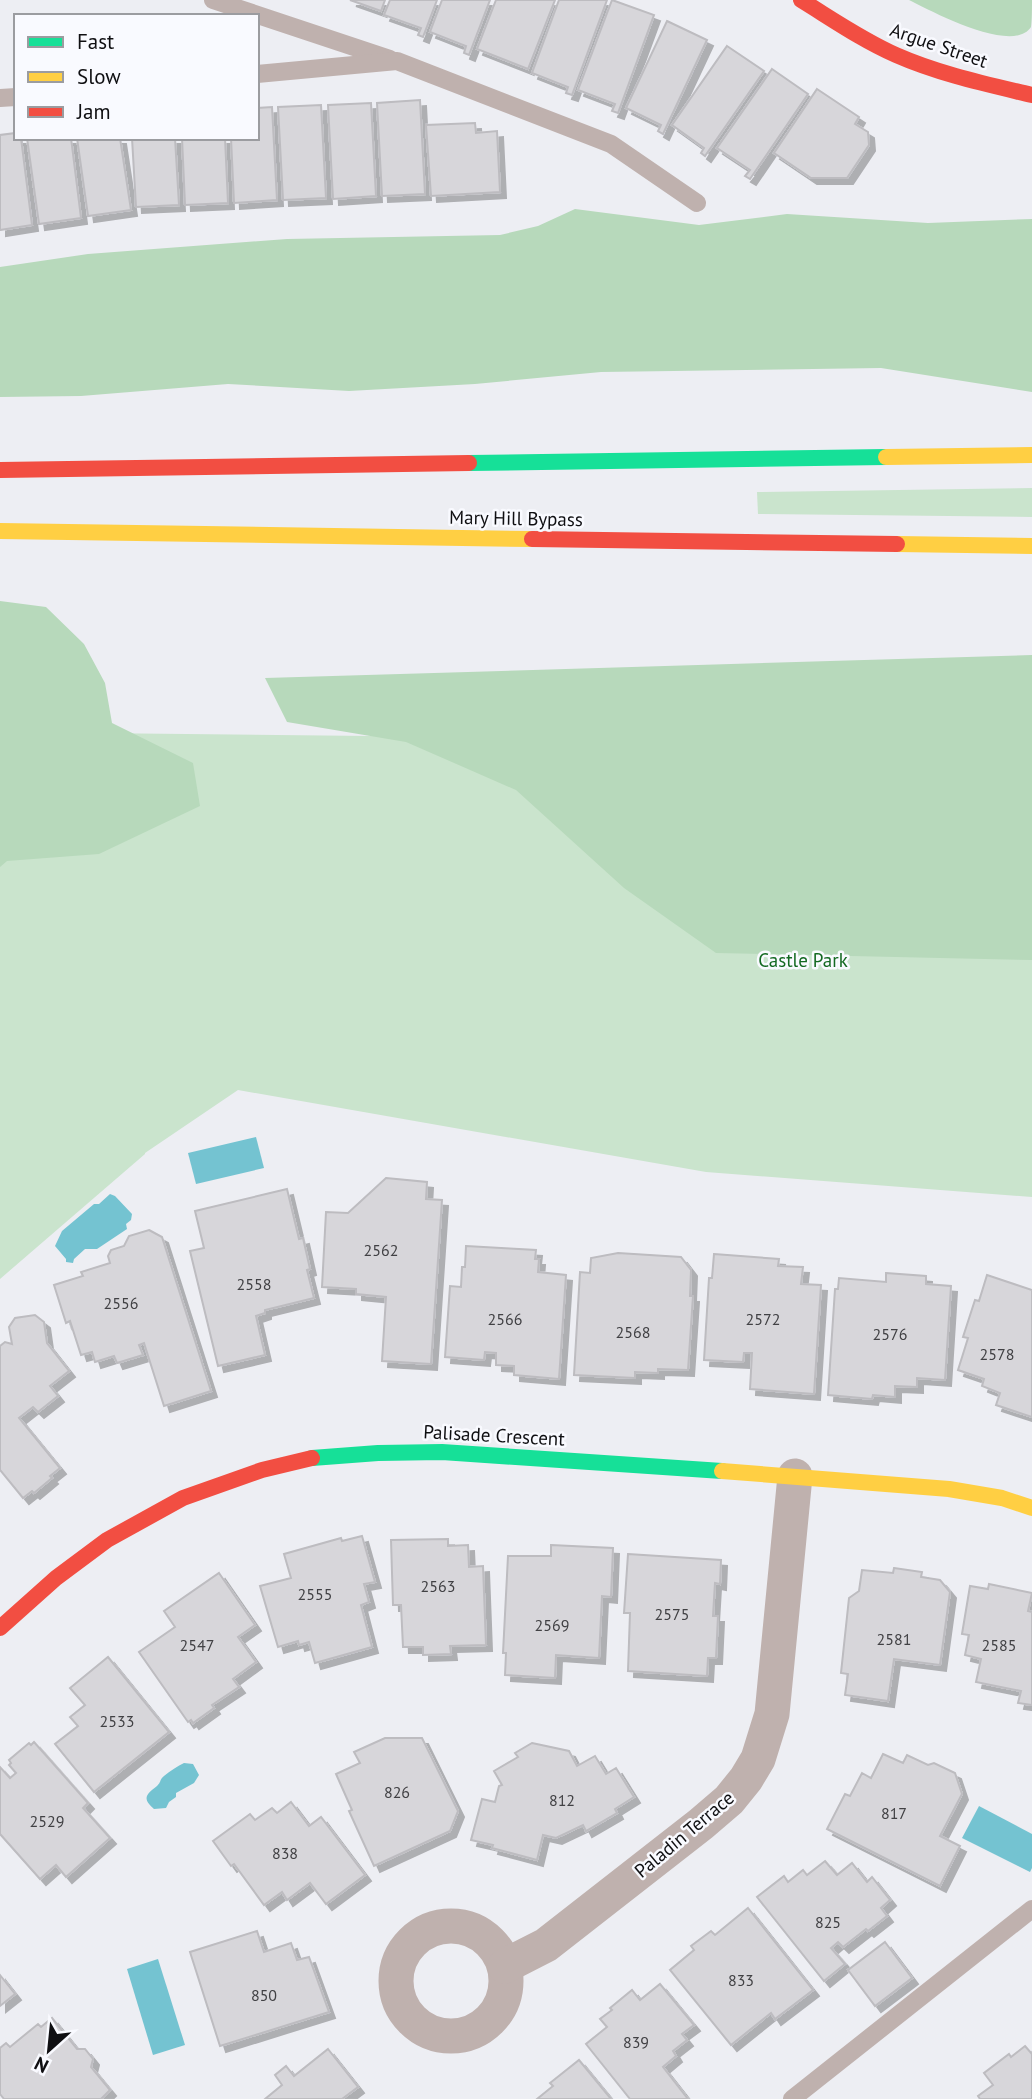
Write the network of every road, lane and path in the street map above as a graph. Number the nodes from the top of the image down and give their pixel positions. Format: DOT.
graph roads {
  1 [pos="213,0"];
  2 [pos="801,0"];
  3 [pos="255,14"];
  4 [pos="259,15"];
  5 [pos="397,61"];
  6 [pos="259,74"];
  7 [pos="1032,95"];
  8 [pos="696,203"];
  9 [pos="1032,455"];
  10 [pos="0,470"];
  11 [pos="0,531"];
  12 [pos="1032,546"];
  13 [pos="795,1476"];
  14 [pos="1032,1508"];
  15 [pos="0,1628"];
  16 [pos="1032,1909"];
  17 [pos="505,1966"];
  18 [pos="792,2099"];
  1 -- 3 [label="lane"];
  2 -- 7 [label="main road, Argue Street"];
  4 -- 5 [label="lane"];
  5 -- 6 [label="lane"];
  5 -- 8 [label="lane"];
  9 -- 10 [label="main road"];
  11 -- 12 [label="main road, Mary Hill Bypass"];
  13 -- 14 [label="main road, Palisade Crescent"];
  13 -- 15 [label="main road, Palisade Crescent"];
  13 -- 17 [label="street, Paladin Terrace"];
  16 -- 18 [label="lane"];
}
